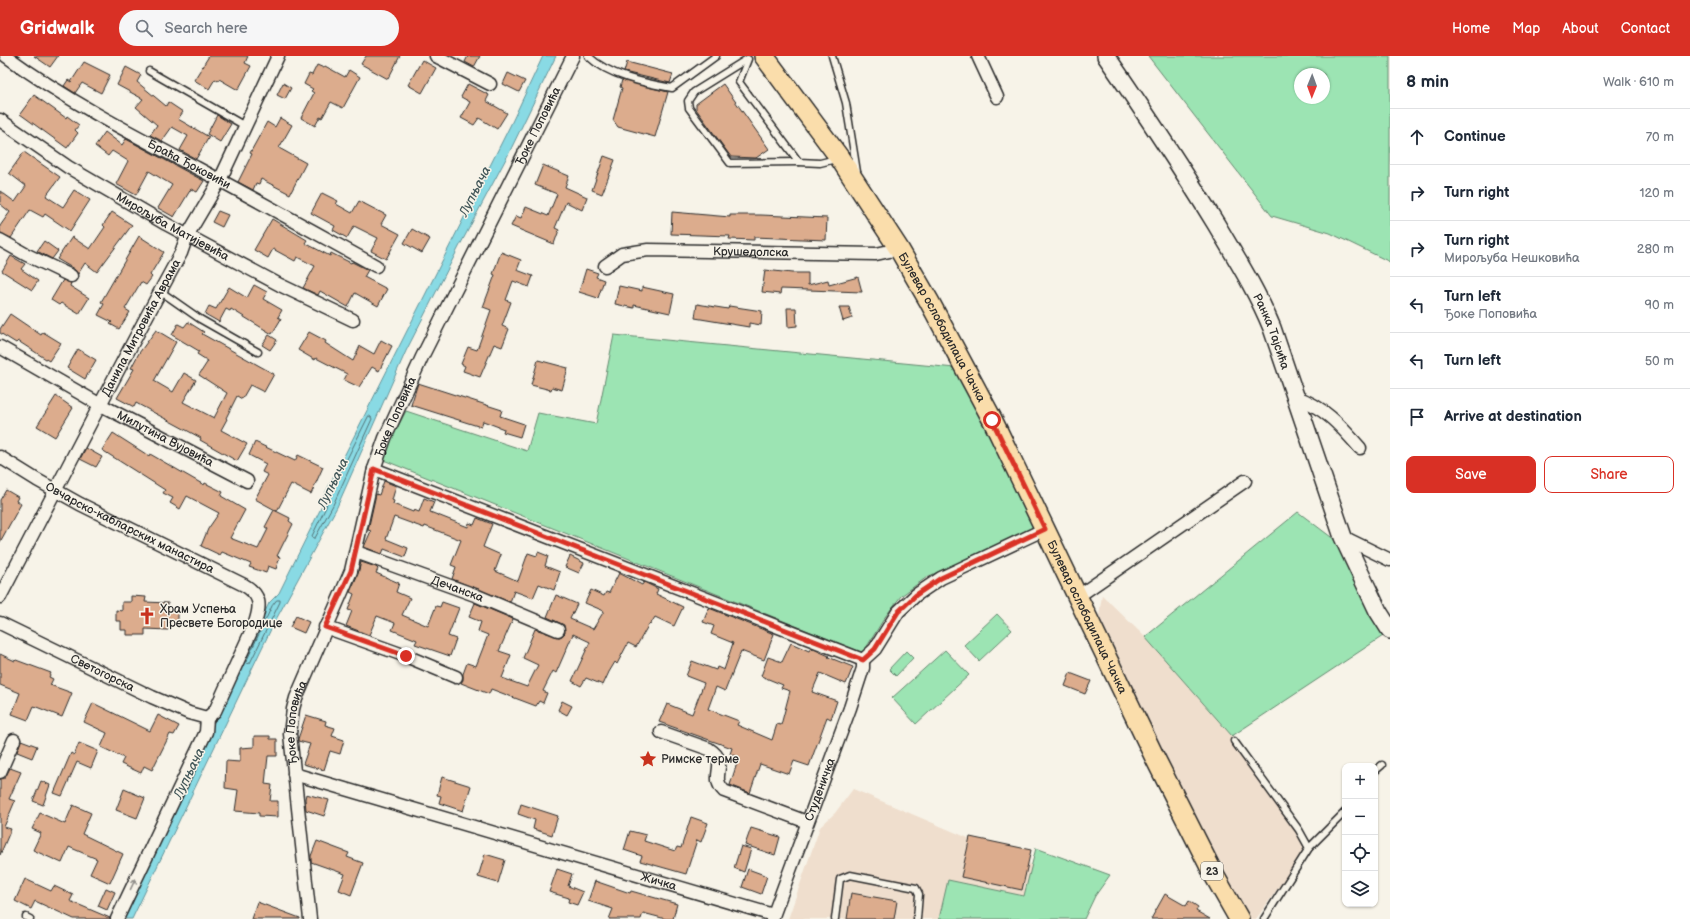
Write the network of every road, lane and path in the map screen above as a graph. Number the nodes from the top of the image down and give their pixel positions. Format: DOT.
graph roads {
  1 [pos="6,56"];
  2 [pos="278,56"];
  3 [pos="436,56"];
  4 [pos="573,56"];
  5 [pos="588,56"];
  6 [pos="716,56"];
  7 [pos="832,56"];
  8 [pos="978,56"];
  9 [pos="1106,56"];
  10 [pos="754,57"];
  11 [pos="149,71"];
  12 [pos="490,84"];
  13 [pos="997,97"];
  14 [pos="0,120"];
  15 [pos="246,126"];
  16 [pos="839,158"];
  17 [pos="799,162"];
  18 [pos="220,180"];
  19 [pos="859,189"];
  20 [pos="187,236"];
  21 [pos="0,240"];
  22 [pos="899,248"];
  23 [pos="376,266"];
  24 [pos="605,266"];
  25 [pos="71,276"];
  26 [pos="160,291"];
  27 [pos="353,320"];
  28 [pos="0,347"];
  29 [pos="258,352"];
  30 [pos="1294,396"];
  31 [pos="100,404"];
  32 [pos="1360,448"];
  33 [pos="0,457"];
  34 [pos="374,469"];
  35 [pos="248,481"];
  36 [pos="1245,481"];
  37 [pos="56,491"];
  38 [pos="1045,529"];
  39 [pos="1343,537"];
  40 [pos="356,552"];
  41 [pos="1390,560"];
  42 [pos="1077,597"];
  43 [pos="0,598"];
  44 [pos="0,623"];
  45 [pos="325,627"];
  46 [pos="558,630"];
  47 [pos="1390,630"];
  48 [pos="863,660"];
  49 [pos="456,677"];
  50 [pos="207,718"];
  51 [pos="661,732"];
  52 [pos="14,740"];
  53 [pos="1234,742"];
  54 [pos="1382,765"];
  55 [pos="1378,768"];
  56 [pos="0,772"];
  57 [pos="294,774"];
  58 [pos="1342,815"];
  59 [pos="807,822"];
  60 [pos="1309,848"];
  61 [pos="773,917"];
  62 [pos="117,919"];
  63 [pos="310,919"];
  64 [pos="835,919"];
  65 [pos="917,919"];
  66 [pos="1239,919"];
  67 [pos="1264,919"];
  1 -- 18 [label="street, Браћа Ђоковићи"];
  2 -- 15 [label="street, Данила Митровића Аврама"];
  3 -- 12 [label="street"];
  4 -- 34 [label="street, Ђоке Поповића"];
  5 -- 6 [label="lane"];
  7 -- 19 [label="lane"];
  8 -- 13 [label="street"];
  9 -- 30 [label="street, Ранка Тајсића"];
  10 -- 16 [label="main road, Булевар ослободилаца Чачка / 23"];
  10 -- 17 [label="lane"];
  10 -- 17 [label="lane"];
  11 -- 15 [label="lane"];
  14 -- 20 [label="street, Мирољуба Матијевића"];
  15 -- 18 [label="street, Данила Митровића Аврама"];
  16 -- 17 [label="lane"];
  16 -- 19 [label="main road, Булевар ослободилаца Чачка / 23"];
  18 -- 20 [label="street, Данила Митровића Аврама"];
  18 -- 23 [label="street, Браћа Ђоковићи"];
  19 -- 22 [label="main road, Булевар ослободилаца Чачка / 23"];
  20 -- 26 [label="street, Данила Митровића Аврама"];
  20 -- 27 [label="street, Мирољуба Матијевића"];
  21 -- 25 [label="street"];
  22 -- 24 [label="street, Крушедолска"];
  22 -- 38 [label="main road, Булевар ослободилаца Чачка / 23"];
  26 -- 29 [label="lane"];
  26 -- 31 [label="street, Данила Митровића Аврама"];
  28 -- 31 [label="street, Милутина Вујовића"];
  30 -- 32 [label="street"];
  30 -- 39 [label="street, Ранка Тајсића"];
  31 -- 35 [label="street, Милутина Вујовића"];
  31 -- 37 [label="street, Данила Митровића Аврама"];
  33 -- 37 [label="street, Овчарско-кабларских манастира"];
  34 -- 40 [label="street, Ђоке Поповића"];
  34 -- 48 [label="street"];
  36 -- 42 [label="street"];
  37 -- 43 [label="street, Данила Митровића Аврама"];
  37 -- 50 [label="street, Овчарско-кабларских манастира"];
  38 -- 42 [label="main road, Булевар ослободилаца Чачка / 23"];
  38 -- 48 [label="street"];
  39 -- 41 [label="street"];
  39 -- 47 [label="street, Ранка Тајсића"];
  40 -- 45 [label="street, Ђоке Поповића"];
  40 -- 46 [label="street, Дечанска"];
  42 -- 66 [label="main road, Булевар ослободилаца Чачка / 23"];
  44 -- 50 [label="street, Светогорска"];
  45 -- 49 [label="street"];
  45 -- 57 [label="street, Ђоке Поповића"];
  48 -- 59 [label="street, Студеничка"];
  62 -- 50 [label="street, one-way"];
  51 -- 59 [label="street"];
  52 -- 56 [label="street"];
  53 -- 60 [label="lane"];
  54 -- 55 [label="lane"];
  57 -- 61 [label="street, Жичка"];
  57 -- 63 [label="street, Ђоке Поповића"];
  58 -- 60 [label="lane"];
  59 -- 61 [label="street, Студеничка"];
  60 -- 67 [label="lane"];
  64 -- 65 [label="lane"];
}
